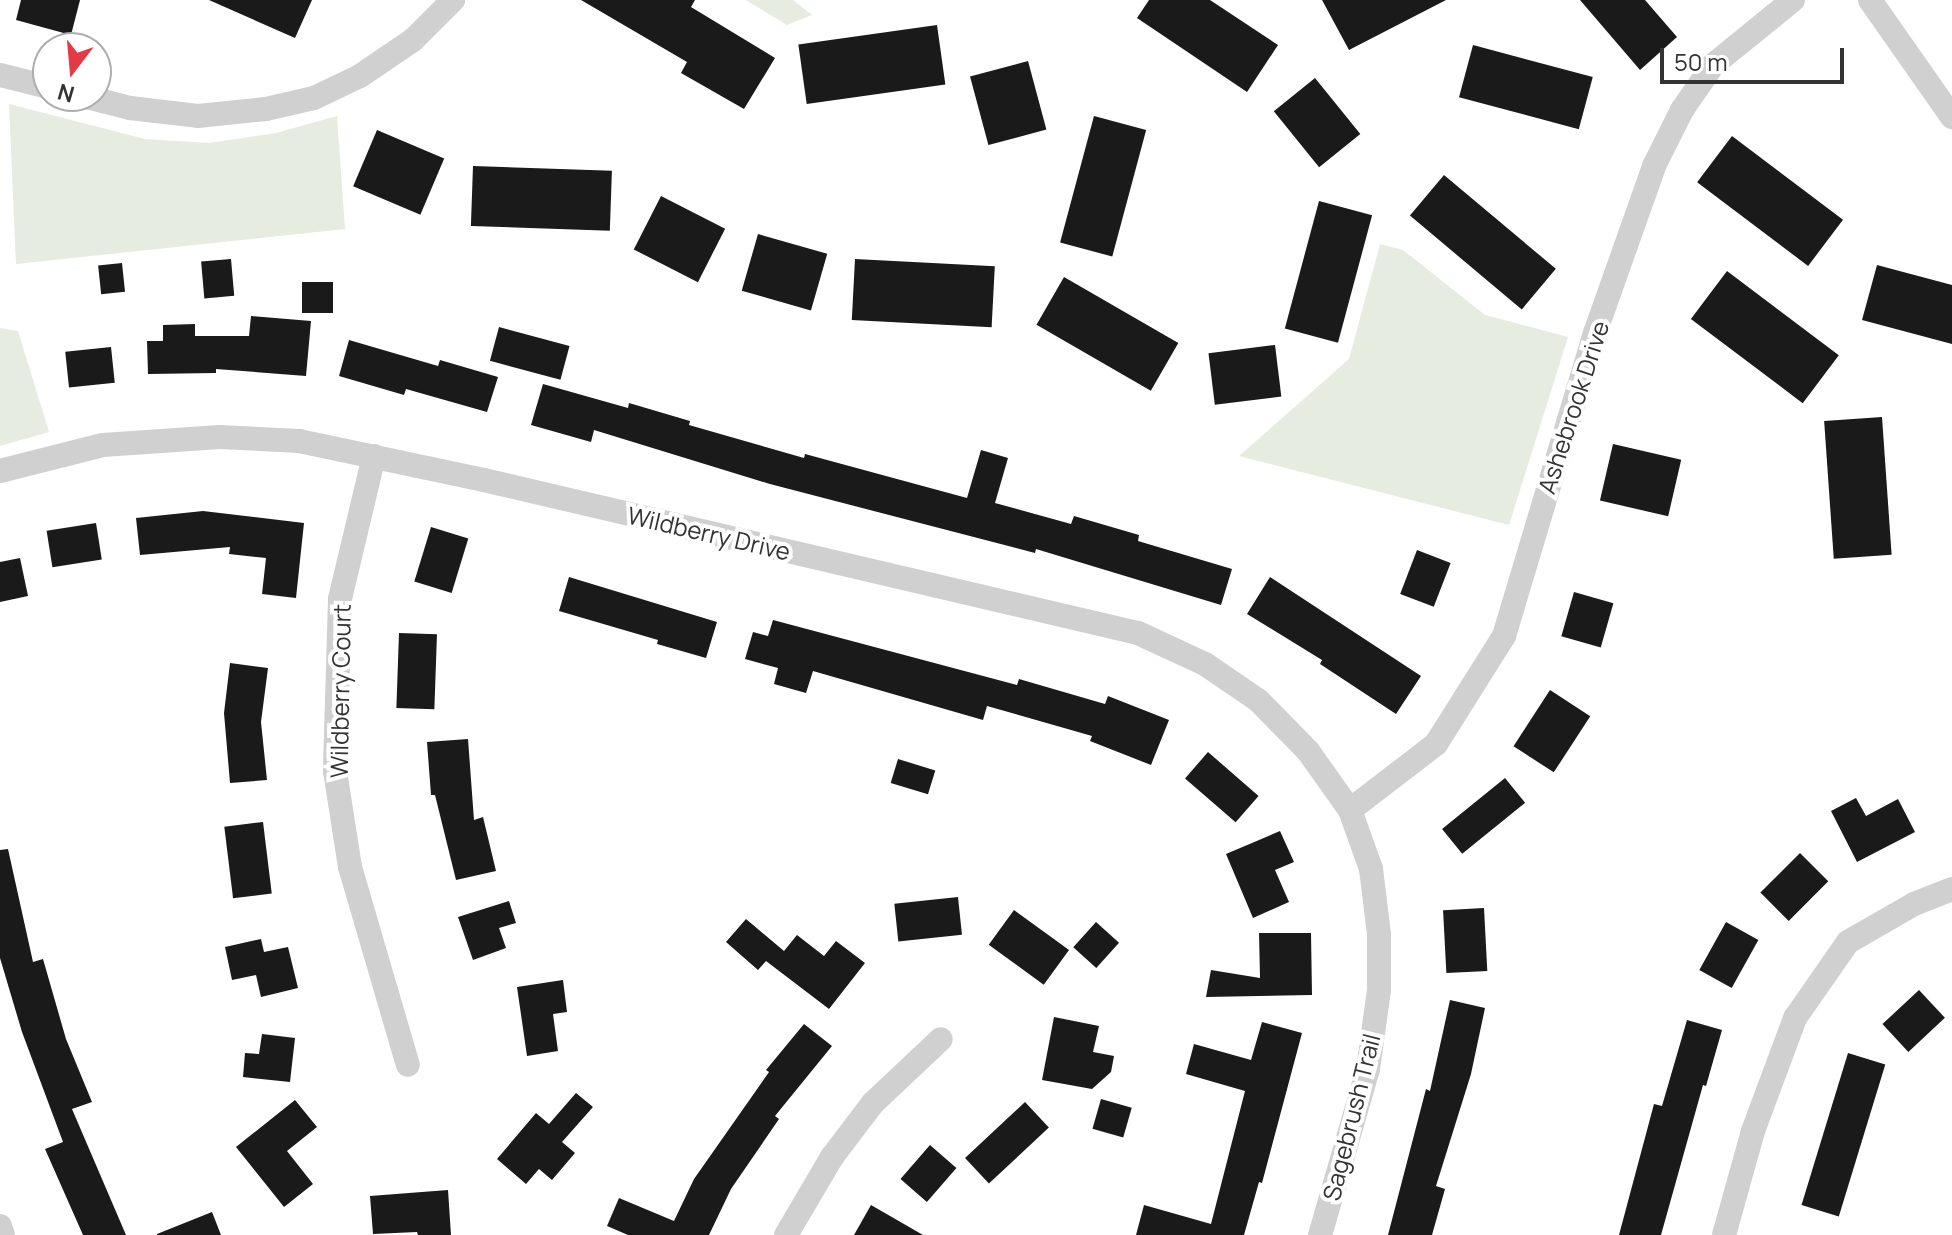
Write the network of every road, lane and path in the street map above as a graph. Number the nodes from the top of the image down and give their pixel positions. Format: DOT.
graph roads {
  1 [pos="453,0"];
  2 [pos="1793,0"];
  3 [pos="1870,0"];
  4 [pos="0,75"];
  5 [pos="32,83"];
  6 [pos="112,103"];
  7 [pos="1952,117"];
  8 [pos="374,456"];
  9 [pos="0,471"];
  10 [pos="1350,810"];
  11 [pos="1952,889"];
  12 [pos="941,1039"];
  13 [pos="408,1065"];
  14 [pos="0,1226"];
  15 [pos="3,1235"];
  16 [pos="786,1235"];
  17 [pos="1320,1235"];
  18 [pos="1724,1235"];
  1 -- 6 [label="street"];
  2 -- 10 [label="street, Ashebrook Drive"];
  3 -- 7 [label="street"];
  4 -- 5 [label="street"];
  8 -- 9 [label="street, Wildberry Drive"];
  8 -- 10 [label="street, Wildberry Drive"];
  8 -- 13 [label="street, Wildberry Court"];
  10 -- 17 [label="street, Sagebrush Trail"];
  11 -- 18 [label="street"];
  12 -- 16 [label="street"];
  14 -- 15 [label="street"];
}
